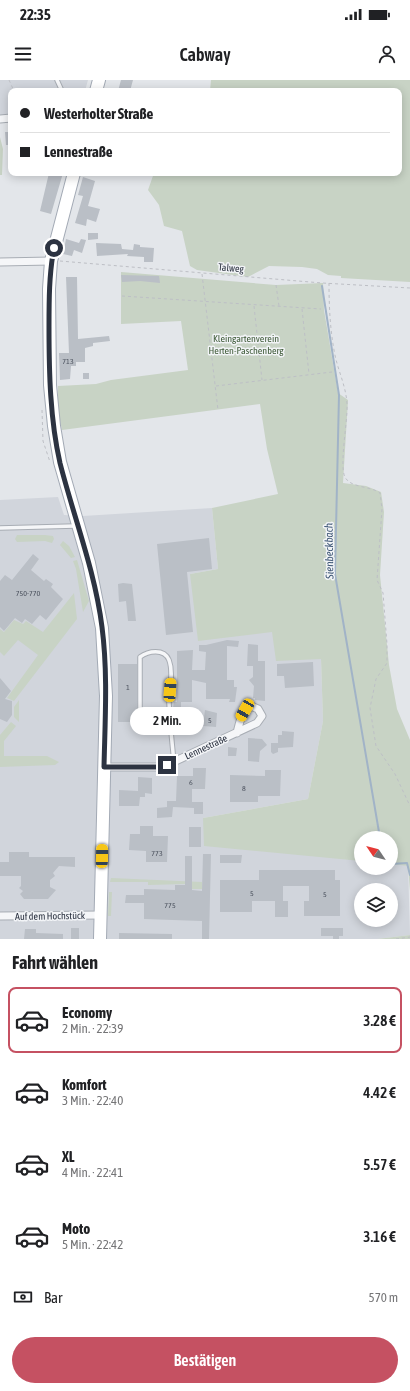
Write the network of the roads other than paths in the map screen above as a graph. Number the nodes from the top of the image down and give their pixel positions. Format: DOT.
graph roads {
  1 [pos="73,176"];
  2 [pos="52,261"];
  3 [pos="0,262"];
  4 [pos="78,526"];
  5 [pos="0,528"];
  6 [pos="140,708"];
  7 [pos="237,733"];
  8 [pos="174,762"];
  9 [pos="104,767"];
  10 [pos="101,915"];
  11 [pos="0,916"];
  12 [pos="100,939"];
  1 -- 2 [label="main road"];
  2 -- 3 [label="street"];
  2 -- 4 [label="main road"];
  4 -- 5 [label="lane"];
  4 -- 9 [label="main road"];
  6 -- 8 [label="lane"];
  7 -- 8 [label="street, Lennestraße"];
  8 -- 9 [label="street, Lennestraße"];
  9 -- 10 [label="main road"];
  10 -- 11 [label="street, Auf dem Hochstück"];
  10 -- 12 [label="main road"];
}
